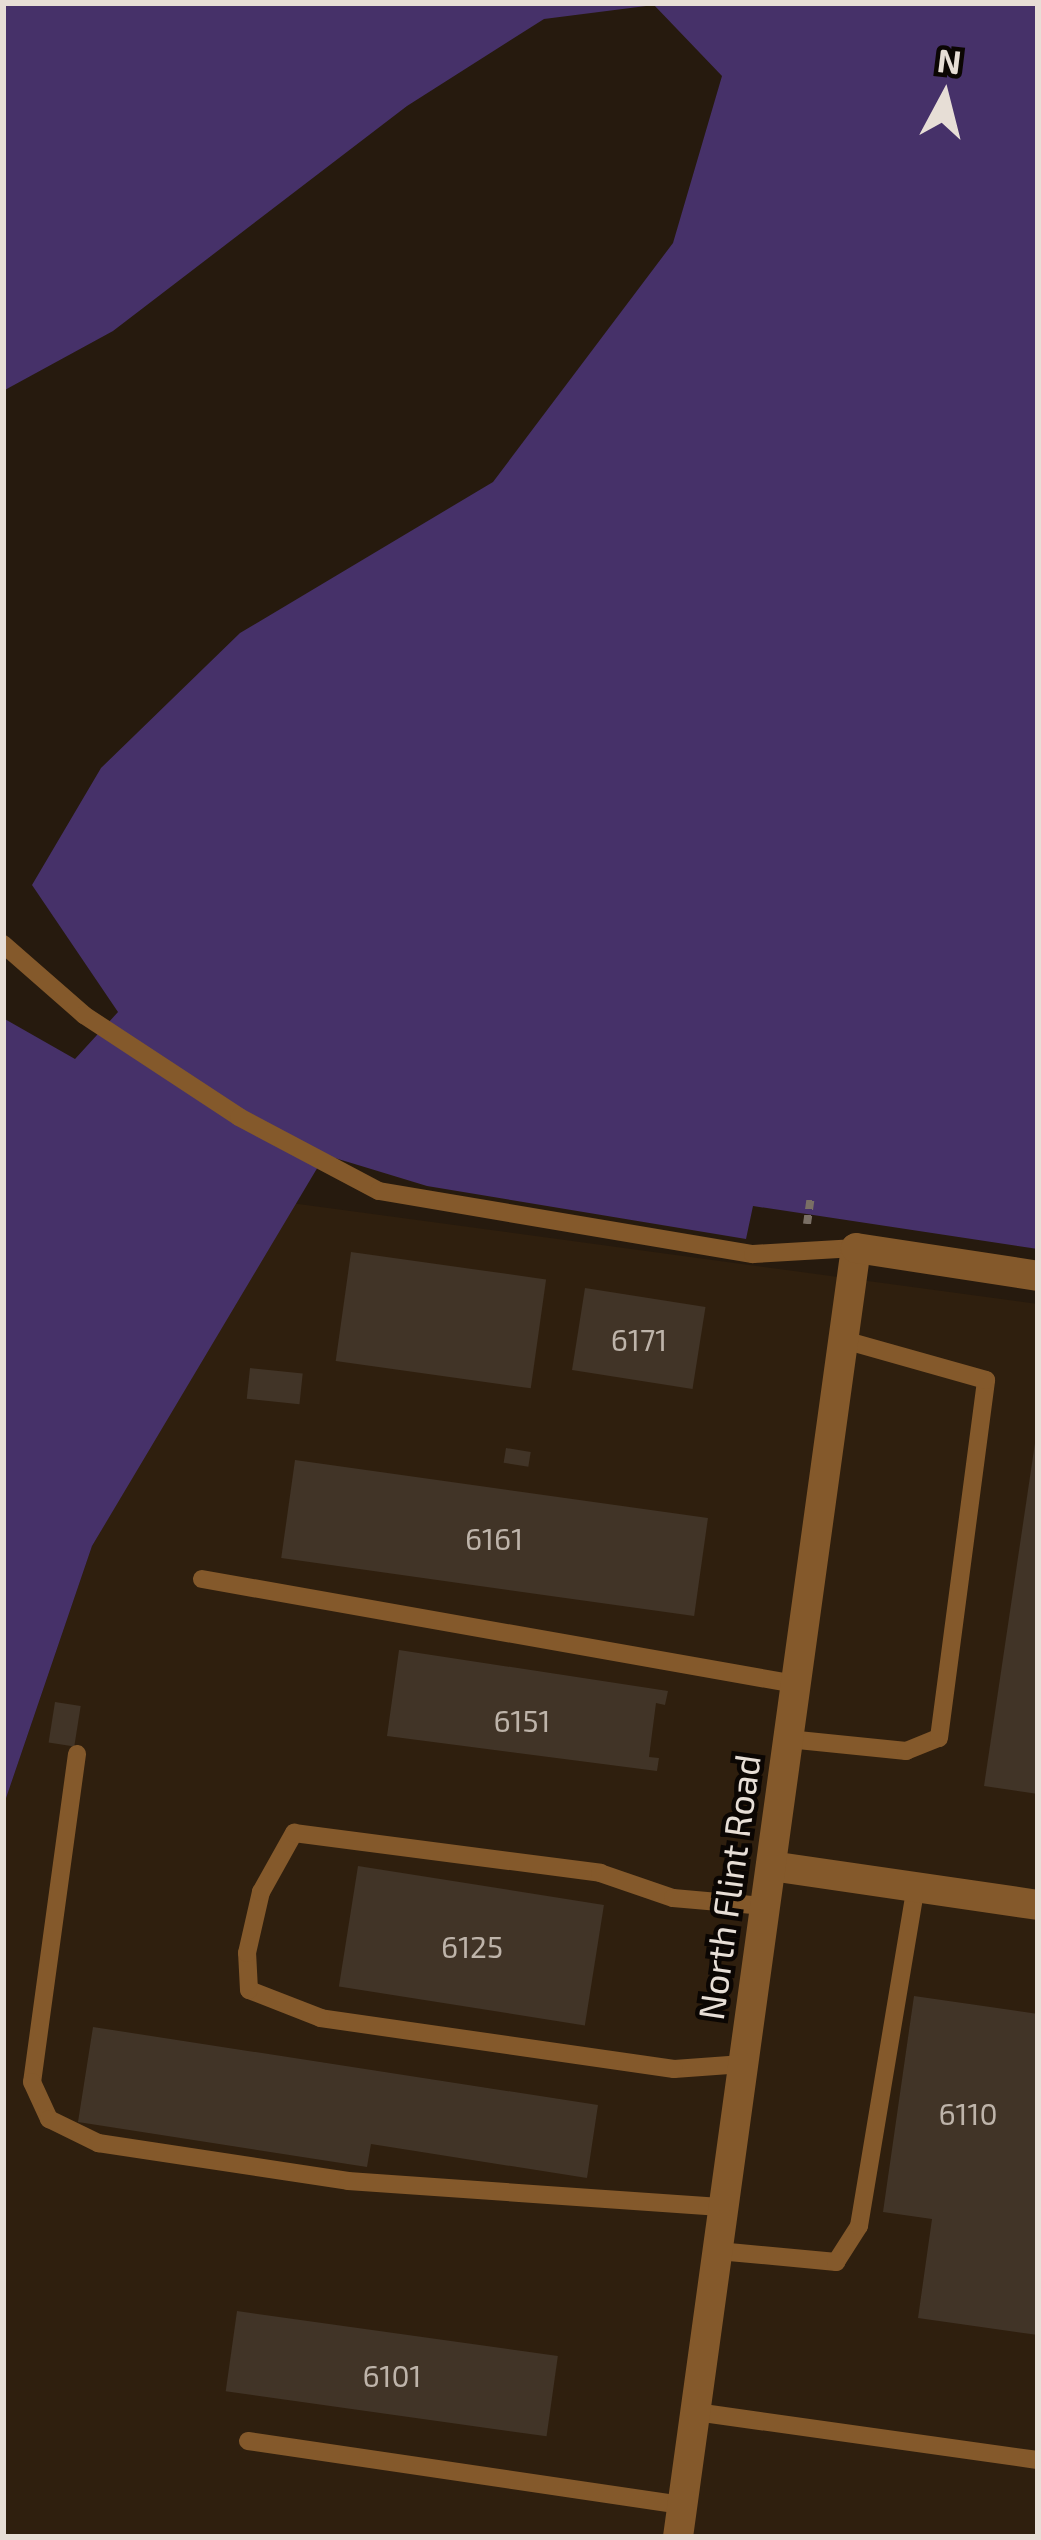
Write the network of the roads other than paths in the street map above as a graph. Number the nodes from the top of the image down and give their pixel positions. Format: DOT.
graph roads {
  1 [pos="3,944"];
  2 [pos="856,1248"];
  3 [pos="1038,1276"];
  4 [pos="844,1340"];
  5 [pos="202,1579"];
  6 [pos="795,1684"];
  7 [pos="788,1739"];
  8 [pos="77,1754"];
  9 [pos="771,1867"];
  10 [pos="916,1887"];
  11 [pos="1038,1905"];
  12 [pos="765,1906"];
  13 [pos="743,2064"];
  14 [pos="724,2207"];
  15 [pos="718,2251"];
  16 [pos="696,2412"];
  17 [pos="248,2441"];
  18 [pos="1038,2460"];
  19 [pos="683,2505"];
  20 [pos="678,2537"];
  1 -- 2 [label="lane"];
  2 -- 3 [label="street"];
  2 -- 4 [label="street, North Flint Road"];
  4 -- 6 [label="street, North Flint Road"];
  4 -- 7 [label="lane"];
  5 -- 6 [label="lane"];
  6 -- 7 [label="street, North Flint Road"];
  7 -- 9 [label="street, North Flint Road"];
  8 -- 14 [label="lane"];
  9 -- 10 [label="street"];
  9 -- 12 [label="street, North Flint Road"];
  10 -- 11 [label="street"];
  10 -- 15 [label="lane"];
  12 -- 13 [label="street, North Flint Road"];
  12 -- 13 [label="lane"];
  13 -- 14 [label="street, North Flint Road"];
  14 -- 15 [label="street, North Flint Road"];
  15 -- 16 [label="street, North Flint Road"];
  16 -- 18 [label="lane"];
  16 -- 19 [label="street, North Flint Road"];
  17 -- 19 [label="lane"];
  19 -- 20 [label="street, North Flint Road"];
}
